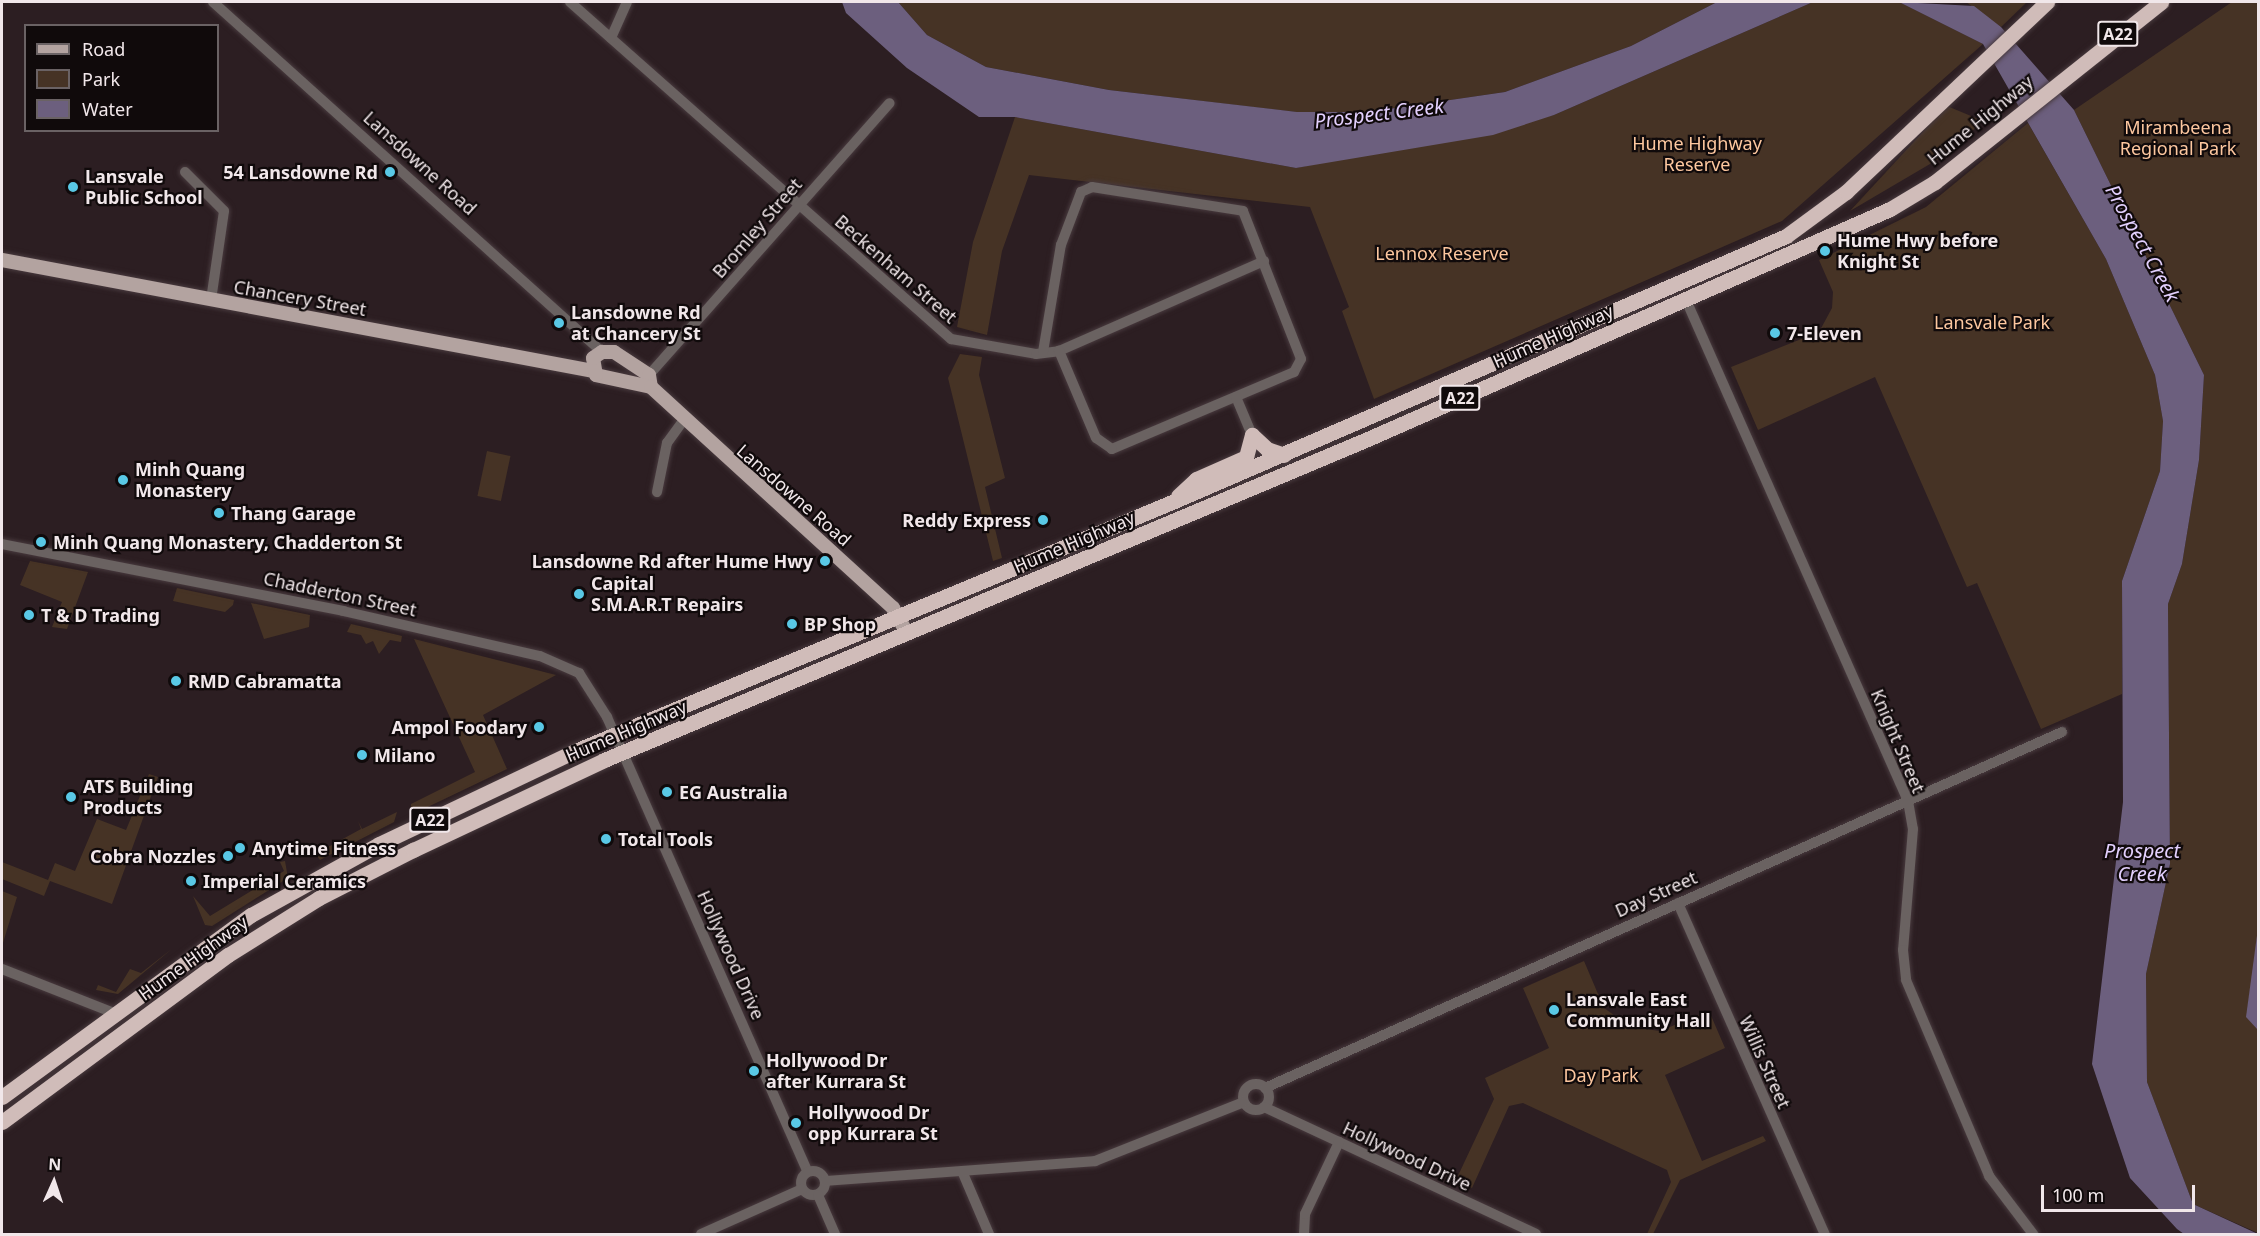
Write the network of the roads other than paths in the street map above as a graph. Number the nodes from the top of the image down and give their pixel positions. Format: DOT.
graph roads {
  1 [pos="213,2"];
  2 [pos="570,2"];
  3 [pos="627,2"];
  4 [pos="2047,2"];
  5 [pos="2161,2"];
  6 [pos="611,38"];
  7 [pos="890,103"];
  8 [pos="185,172"];
  9 [pos="798,206"];
  10 [pos="2,260"];
  11 [pos="1264,261"];
  12 [pos="211,300"];
  13 [pos="1686,300"];
  14 [pos="602,351"];
  15 [pos="1059,351"];
  16 [pos="1043,352"];
  17 [pos="592,371"];
  18 [pos="650,381"];
  19 [pos="1236,397"];
  20 [pos="683,421"];
  21 [pos="1252,435"];
  22 [pos="1284,455"];
  23 [pos="657,492"];
  24 [pos="1172,502"];
  25 [pos="2,544"];
  26 [pos="900,616"];
  27 [pos="907,633"];
  28 [pos="2062,732"];
  29 [pos="614,734"];
  30 [pos="623,752"];
  31 [pos="1908,801"];
  32 [pos="1678,903"];
  33 [pos="2,969"];
  34 [pos="114,1013"];
  35 [pos="1265,1088"];
  36 [pos="2,1097"];
  37 [pos="1244,1102"];
  38 [pos="1264,1107"];
  39 [pos="2,1122"];
  40 [pos="1339,1142"];
  41 [pos="962,1171"];
  42 [pos="807,1172"];
  43 [pos="825,1181"];
  44 [pos="802,1189"];
  45 [pos="818,1195"];
  46 [pos="701,1234"];
  47 [pos="835,1234"];
  48 [pos="989,1234"];
  49 [pos="1304,1234"];
  50 [pos="1536,1234"];
  51 [pos="1825,1234"];
  52 [pos="2032,1234"];
  1 -- 14 [label="street, Lansdowne Road"];
  2 -- 6 [label="street, Beckenham Street"];
  3 -- 6 [label="street"];
  4 -- 22 [label="highway, Hume Highway / A22"];
  5 -- 13 [label="highway, Hume Highway / A22"];
  6 -- 9 [label="street, Beckenham Street"];
  7 -- 9 [label="street, Bromley Street"];
  8 -- 12 [label="street"];
  9 -- 16 [label="street, Beckenham Street"];
  9 -- 18 [label="street, Bromley Street"];
  10 -- 12 [label="main road, Chancery Street"];
  11 -- 15 [label="street, Beckenham Street"];
  11 -- 16 [label="street"];
  11 -- 19 [label="street"];
  12 -- 17 [label="main road, Chancery Street"];
  13 -- 27 [label="highway, Hume Highway / A22"];
  13 -- 31 [label="street, Knight Street"];
  14 -- 17 [label="main road"];
  14 -- 18 [label="main road, Lansdowne Road"];
  15 -- 16 [label="street, Beckenham Street"];
  15 -- 19 [label="street"];
  17 -- 18 [label="main road, Chancery Street"];
  18 -- 20 [label="main road, Lansdowne Road"];
  19 -- 21 [label="street"];
  20 -- 23 [label="street"];
  20 -- 26 [label="main road, Lansdowne Road"];
  21 -- 22 [label="highway"];
  21 -- 24 [label="highway"];
  22 -- 24 [label="highway, Hume Highway / A22"];
  24 -- 26 [label="highway, Hume Highway / A22"];
  25 -- 29 [label="street, Chadderton Street"];
  26 -- 27 [label="main road, Lansdowne Road"];
  26 -- 29 [label="highway, Hume Highway / A22"];
  27 -- 30 [label="highway, Hume Highway / A22"];
  28 -- 31 [label="street, Day Street"];
  29 -- 30 [label="street, Chadderton Street"];
  29 -- 34 [label="highway, Hume Highway / A22"];
  30 -- 39 [label="highway, Hume Highway / A22"];
  30 -- 42 [label="street, Hollywood Drive"];
  31 -- 32 [label="street, Day Street"];
  31 -- 52 [label="street, Knight Street"];
  32 -- 35 [label="street, Day Street"];
  32 -- 51 [label="street, Willis Street"];
  33 -- 34 [label="street"];
  34 -- 36 [label="highway, Hume Highway / A22"];
  35 -- 37 [label="street, Day Street"];
  35 -- 38 [label="street"];
  37 -- 38 [label="street, Hollywood Drive"];
  37 -- 41 [label="street"];
  38 -- 40 [label="street, Hollywood Drive"];
  40 -- 49 [label="street"];
  40 -- 50 [label="street, Hollywood Drive"];
  41 -- 43 [label="street"];
  41 -- 48 [label="street"];
  42 -- 43 [label="street"];
  42 -- 44 [label="street"];
  43 -- 45 [label="street"];
  44 -- 45 [label="street"];
  44 -- 46 [label="street"];
  45 -- 47 [label="street"];
}
